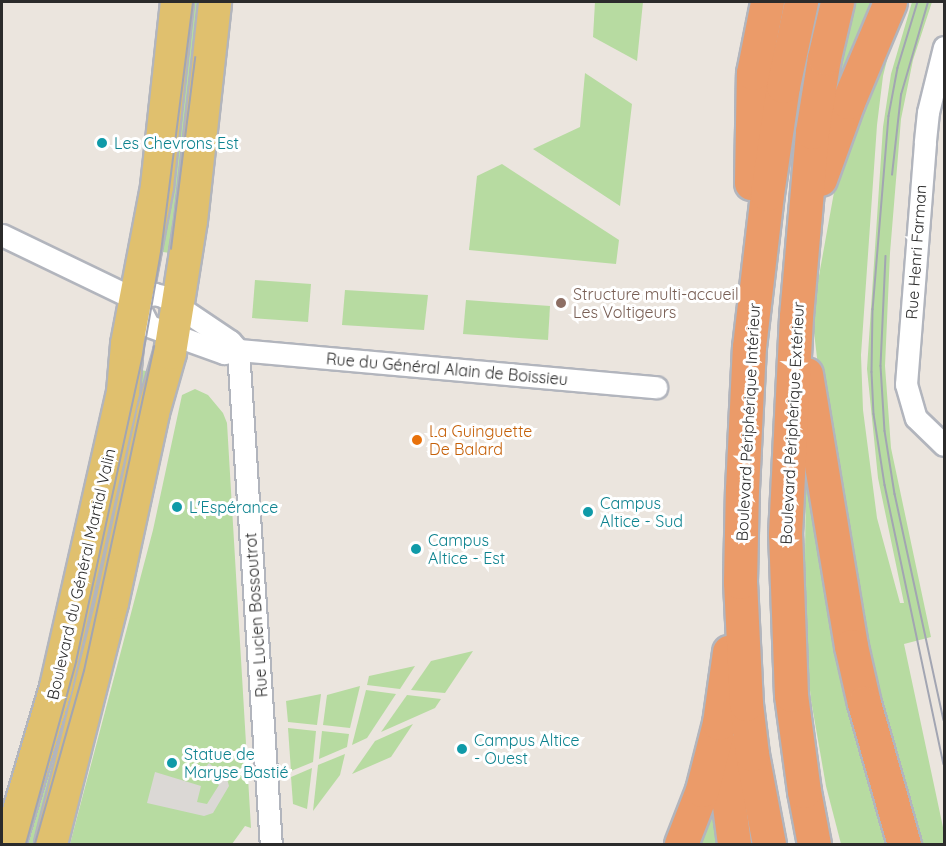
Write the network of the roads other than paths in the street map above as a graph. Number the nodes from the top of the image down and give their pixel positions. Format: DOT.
graph roads {
  1 [pos="177,2"];
  2 [pos="215,2"];
  3 [pos="767,2"];
  4 [pos="801,2"];
  5 [pos="837,2"];
  6 [pos="890,2"];
  7 [pos="945,46"];
  8 [pos="803,229"];
  9 [pos="2,236"];
  10 [pos="135,299"];
  11 [pos="796,316"];
  12 [pos="182,324"];
  13 [pos="749,347"];
  14 [pos="237,350"];
  15 [pos="656,387"];
  16 [pos="945,445"];
  17 [pos="740,582"];
  18 [pos="719,723"];
  19 [pos="9,844"];
  20 [pos="51,844"];
  21 [pos="271,844"];
  22 [pos="681,844"];
  23 [pos="734,844"];
  24 [pos="769,844"];
  25 [pos="814,844"];
  26 [pos="904,844"];
  1 -- 10 [label="main road, Boulevard du Général Martial Valin"];
  2 -- 12 [label="main road"];
  3 -- 13 [label="highway"];
  4 -- 13 [label="highway, Boulevard Périphérique Intérieur"];
  5 -- 8 [label="highway, Boulevard Périphérique Extérieur"];
  6 -- 8 [label="highway"];
  7 -- 16 [label="street, Rue Henri Farman"];
  8 -- 11 [label="highway, Boulevard Périphérique Extérieur"];
  9 -- 10 [label="street"];
  10 -- 12 [label="street"];
  10 -- 12 [label="street"];
  10 -- 19 [label="main road, Boulevard du Général Martial Valin"];
  11 -- 25 [label="highway, Boulevard Périphérique Extérieur"];
  11 -- 26 [label="highway"];
  12 -- 14 [label="street"];
  12 -- 20 [label="main road"];
  13 -- 17 [label="highway, Boulevard Périphérique Intérieur"];
  14 -- 15 [label="street, Rue du Général Alain de Boissieu"];
  14 -- 21 [label="street, Rue Lucien Bossoutrot"];
  17 -- 18 [label="highway"];
  17 -- 24 [label="highway, Boulevard Périphérique Intérieur"];
  18 -- 22 [label="highway"];
  18 -- 23 [label="highway"];
}
